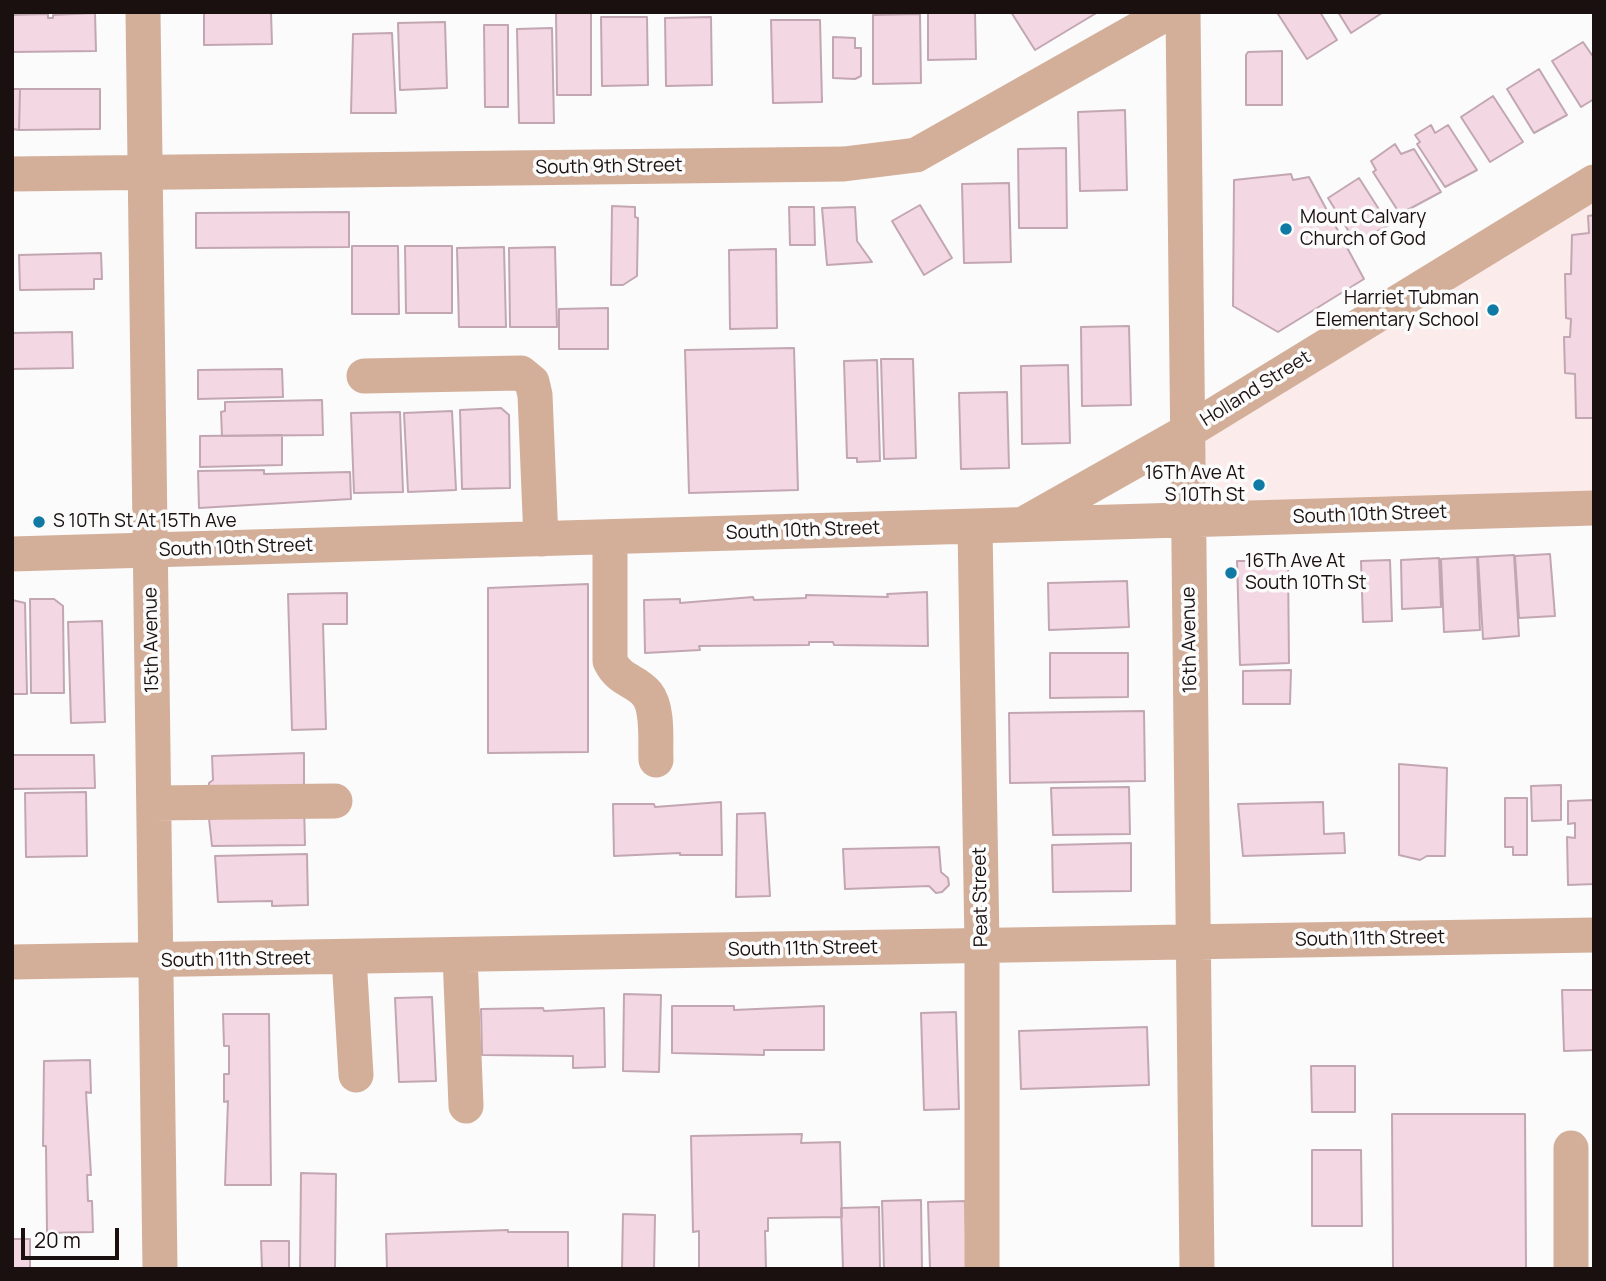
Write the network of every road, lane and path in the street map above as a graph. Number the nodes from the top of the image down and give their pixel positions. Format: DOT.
graph roads {
  1 [pos="143,12"];
  2 [pos="1169,12"];
  3 [pos="1183,12"];
  4 [pos="145,172"];
  5 [pos="12,174"];
  6 [pos="1594,181"];
  7 [pos="364,376"];
  8 [pos="1188,432"];
  9 [pos="1594,508"];
  10 [pos="1189,520"];
  11 [pos="1022,524"];
  12 [pos="975,526"];
  13 [pos="610,537"];
  14 [pos="541,539"];
  15 [pos="150,550"];
  16 [pos="12,554"];
  17 [pos="656,760"];
  18 [pos="335,801"];
  19 [pos="154,803"];
  20 [pos="1594,935"];
  21 [pos="1193,942"];
  22 [pos="982,946"];
  23 [pos="460,956"];
  24 [pos="349,957"];
  25 [pos="156,961"];
  26 [pos="12,962"];
  27 [pos="356,1075"];
  28 [pos="466,1106"];
  29 [pos="1571,1148"];
  30 [pos="160,1269"];
  31 [pos="982,1269"];
  32 [pos="1197,1269"];
  33 [pos="1571,1269"];
  1 -- 4 [label="street, 15th Avenue"];
  2 -- 4 [label="street, South 9th Street"];
  3 -- 8 [label="street, 16th Avenue"];
  4 -- 5 [label="street, South 9th Street"];
  4 -- 15 [label="street, 15th Avenue"];
  6 -- 8 [label="street, Holland Street"];
  7 -- 14 [label="street"];
  8 -- 10 [label="street, 16th Avenue"];
  8 -- 11 [label="street, Holland Street"];
  9 -- 10 [label="street, South 10th Street"];
  10 -- 11 [label="street, South 10th Street"];
  10 -- 21 [label="street, 16th Avenue"];
  11 -- 12 [label="street, South 10th Street"];
  12 -- 13 [label="street, South 10th Street"];
  12 -- 22 [label="street, Peat Street"];
  13 -- 14 [label="street, South 10th Street"];
  13 -- 17 [label="street"];
  14 -- 15 [label="street, South 10th Street"];
  15 -- 16 [label="street, South 10th Street"];
  15 -- 19 [label="street, 15th Avenue"];
  18 -- 19 [label="street"];
  19 -- 25 [label="street, 15th Avenue"];
  20 -- 21 [label="street, South 11th Street"];
  21 -- 22 [label="street, South 11th Street"];
  21 -- 32 [label="street, 16th Avenue"];
  22 -- 23 [label="street, South 11th Street"];
  22 -- 31 [label="street, Peat Street"];
  23 -- 24 [label="street, South 11th Street"];
  23 -- 28 [label="street"];
  24 -- 25 [label="street, South 11th Street"];
  24 -- 27 [label="street"];
  25 -- 26 [label="street, South 11th Street"];
  25 -- 30 [label="street, 15th Avenue"];
  29 -- 33 [label="street"];
}
